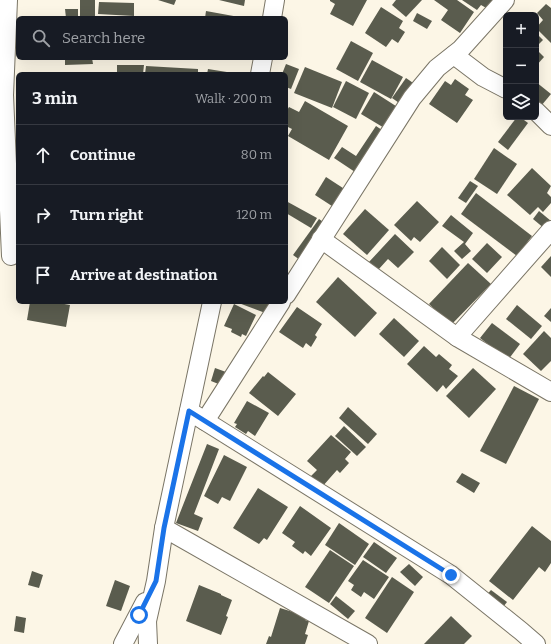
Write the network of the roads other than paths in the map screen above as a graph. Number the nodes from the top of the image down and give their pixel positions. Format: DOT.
graph roads {
  1 [pos="8,0"];
  2 [pos="275,0"];
  3 [pos="505,0"];
  4 [pos="272,16"];
  5 [pos="454,55"];
  6 [pos="263,60"];
  7 [pos="260,72"];
  8 [pos="503,87"];
  9 [pos="539,115"];
  10 [pos="551,126"];
  11 [pos="551,230"];
  12 [pos="321,239"];
  13 [pos="10,256"];
  14 [pos="288,292"];
  15 [pos="212,304"];
  16 [pos="280,304"];
  17 [pos="457,337"];
  18 [pos="551,392"];
  19 [pos="189,411"];
  20 [pos="205,421"];
  21 [pos="164,528"];
  22 [pos="156,581"];
  23 [pos="123,644"];
  24 [pos="148,644"];
  25 [pos="368,644"];
  26 [pos="536,644"];
  1 -- 13 [label="street"];
  2 -- 4 [label="street"];
  3 -- 5 [label="street"];
  5 -- 8 [label="street"];
  5 -- 12 [label="street"];
  6 -- 7 [label="street"];
  9 -- 10 [label="street"];
  11 -- 17 [label="street"];
  12 -- 14 [label="street"];
  12 -- 17 [label="street"];
  15 -- 19 [label="street"];
  16 -- 20 [label="street"];
  17 -- 18 [label="street"];
  19 -- 20 [label="street"];
  19 -- 21 [label="street"];
  20 -- 26 [label="street"];
  21 -- 22 [label="street"];
  21 -- 25 [label="street"];
  22 -- 23 [label="street"];
  22 -- 24 [label="street"];
}
